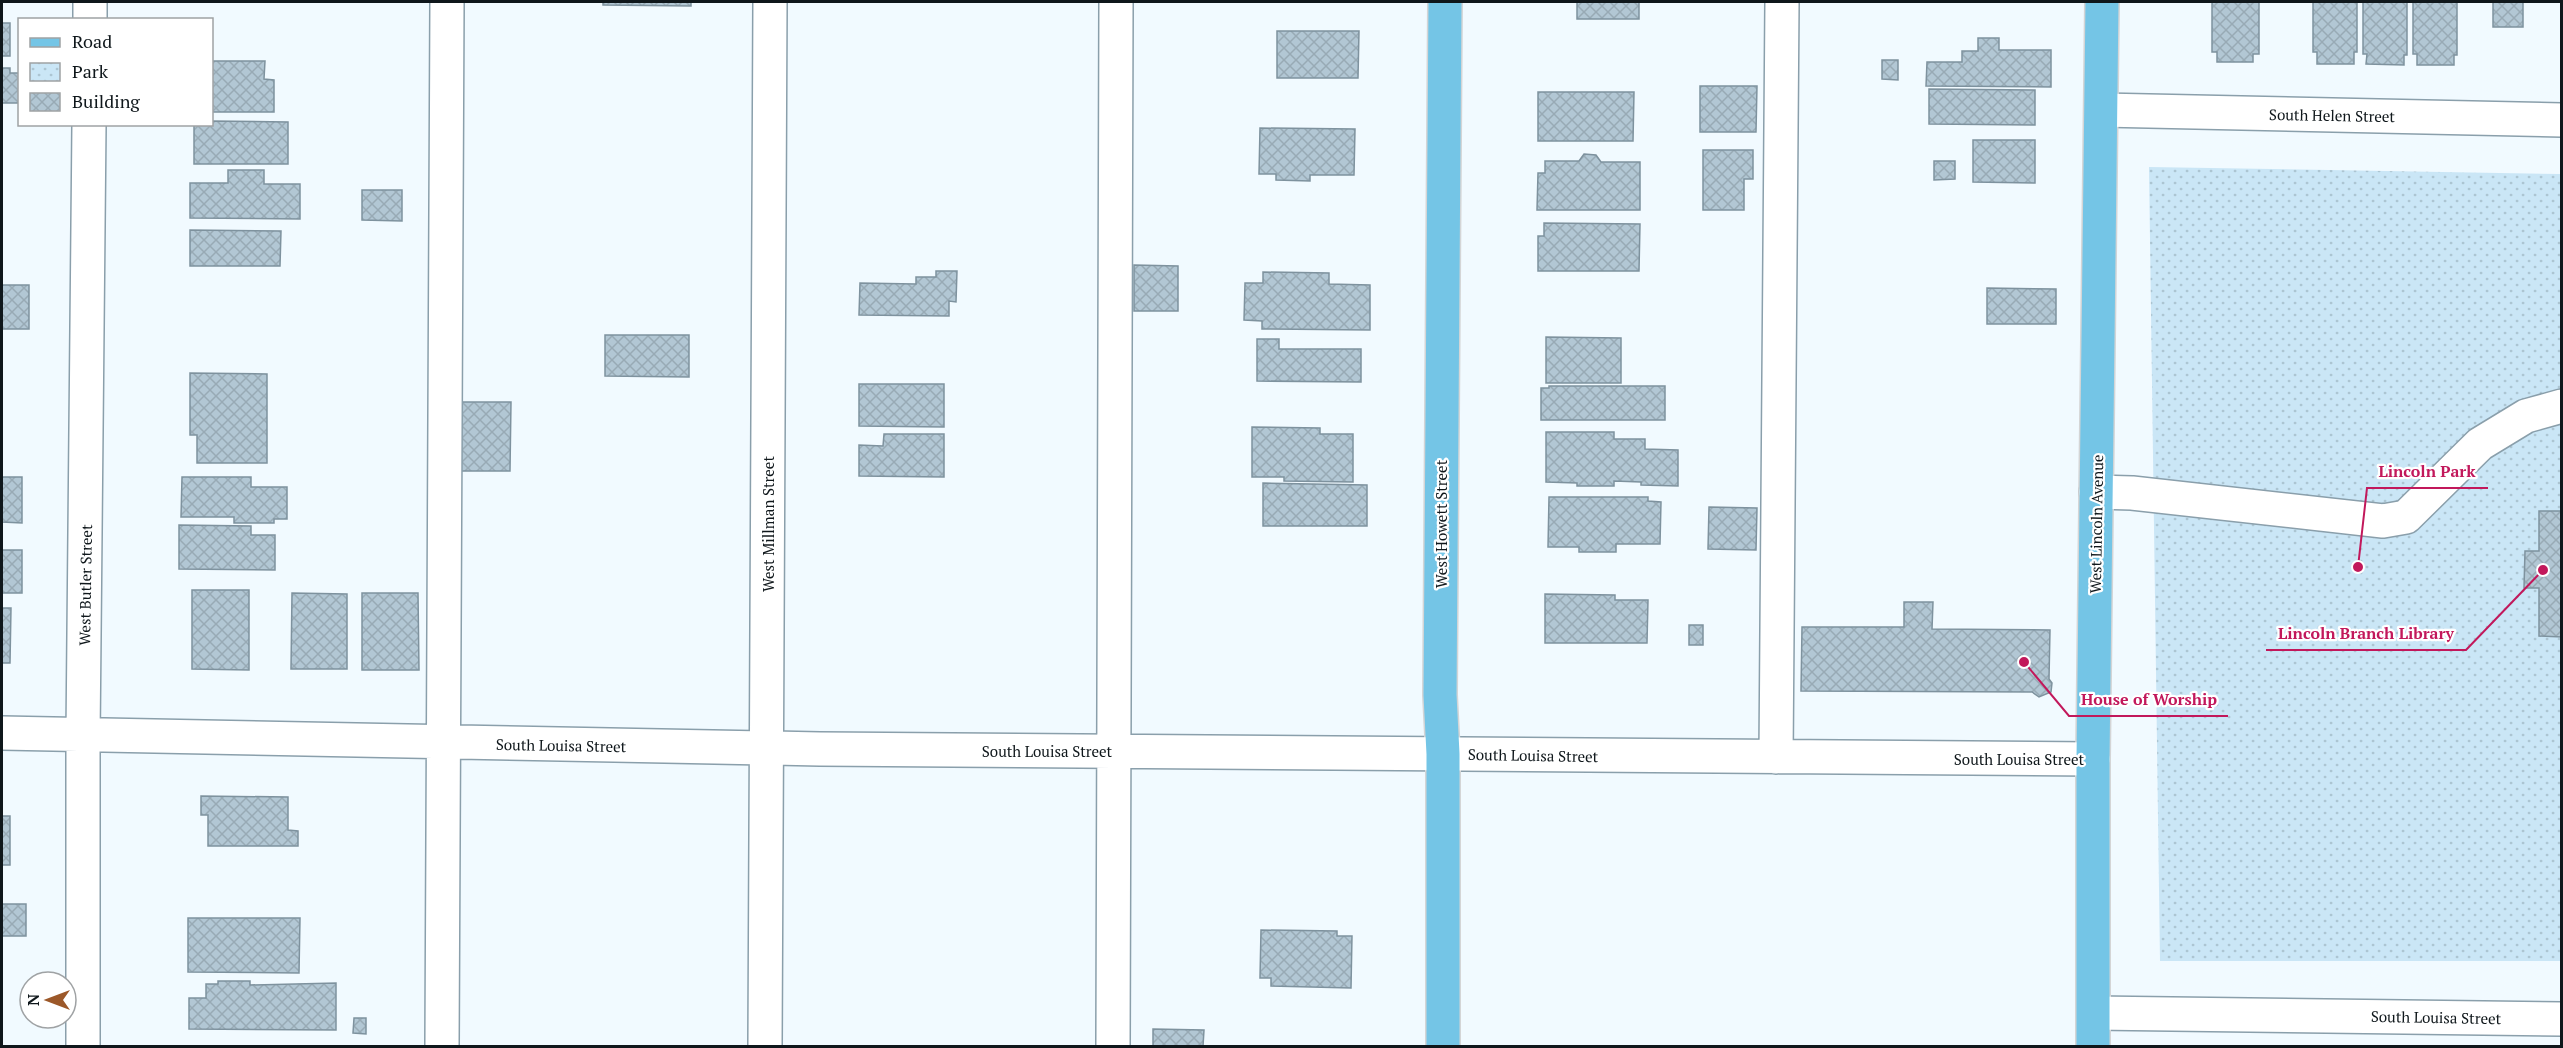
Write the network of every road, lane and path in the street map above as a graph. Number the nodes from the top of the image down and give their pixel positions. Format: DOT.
graph roads {
  1 [pos="90,2"];
  2 [pos="447,2"];
  3 [pos="771,2"];
  4 [pos="1116,2"];
  5 [pos="1445,2"];
  6 [pos="1782,2"];
  7 [pos="2102,2"];
  8 [pos="90,18"];
  9 [pos="2102,110"];
  10 [pos="2562,120"];
  11 [pos="89,126"];
  12 [pos="2562,406"];
  13 [pos="2097,492"];
  14 [pos="2,733"];
  15 [pos="83,736"];
  16 [pos="443,742"];
  17 [pos="766,748"];
  18 [pos="1114,752"];
  19 [pos="1443,754"];
  20 [pos="1776,757"];
  21 [pos="2093,759"];
  22 [pos="2094,1013"];
  23 [pos="2562,1019"];
  24 [pos="83,1047"];
  25 [pos="442,1047"];
  26 [pos="765,1047"];
  27 [pos="1113,1047"];
  28 [pos="1443,1047"];
  29 [pos="2093,1047"];
  1 -- 8 [label="street"];
  2 -- 16 [label="street"];
  3 -- 17 [label="street, West Millman Street"];
  4 -- 18 [label="street"];
  5 -- 19 [label="main road, West Howett Street"];
  6 -- 20 [label="street"];
  7 -- 9 [label="main road, West Lincoln Avenue"];
  9 -- 10 [label="street, South Helen Street"];
  9 -- 13 [label="main road, West Lincoln Avenue"];
  11 -- 15 [label="street, West Butler Street"];
  12 -- 13 [label="street"];
  13 -- 21 [label="main road, West Lincoln Avenue"];
  14 -- 15 [label="street, South Louisa Street"];
  15 -- 16 [label="street, South Louisa Street"];
  15 -- 24 [label="street, West Butler Street"];
  16 -- 17 [label="street, South Louisa Street"];
  16 -- 25 [label="street"];
  17 -- 18 [label="street, South Louisa Street"];
  17 -- 26 [label="street, West Millman Street"];
  18 -- 19 [label="street, South Louisa Street"];
  18 -- 27 [label="street"];
  19 -- 20 [label="street, South Louisa Street"];
  19 -- 28 [label="main road, West Howett Street"];
  20 -- 21 [label="street, South Louisa Street"];
  21 -- 22 [label="main road, West Lincoln Avenue"];
  22 -- 23 [label="street, South Louisa Street"];
  22 -- 29 [label="main road, West Lincoln Avenue"];
}
